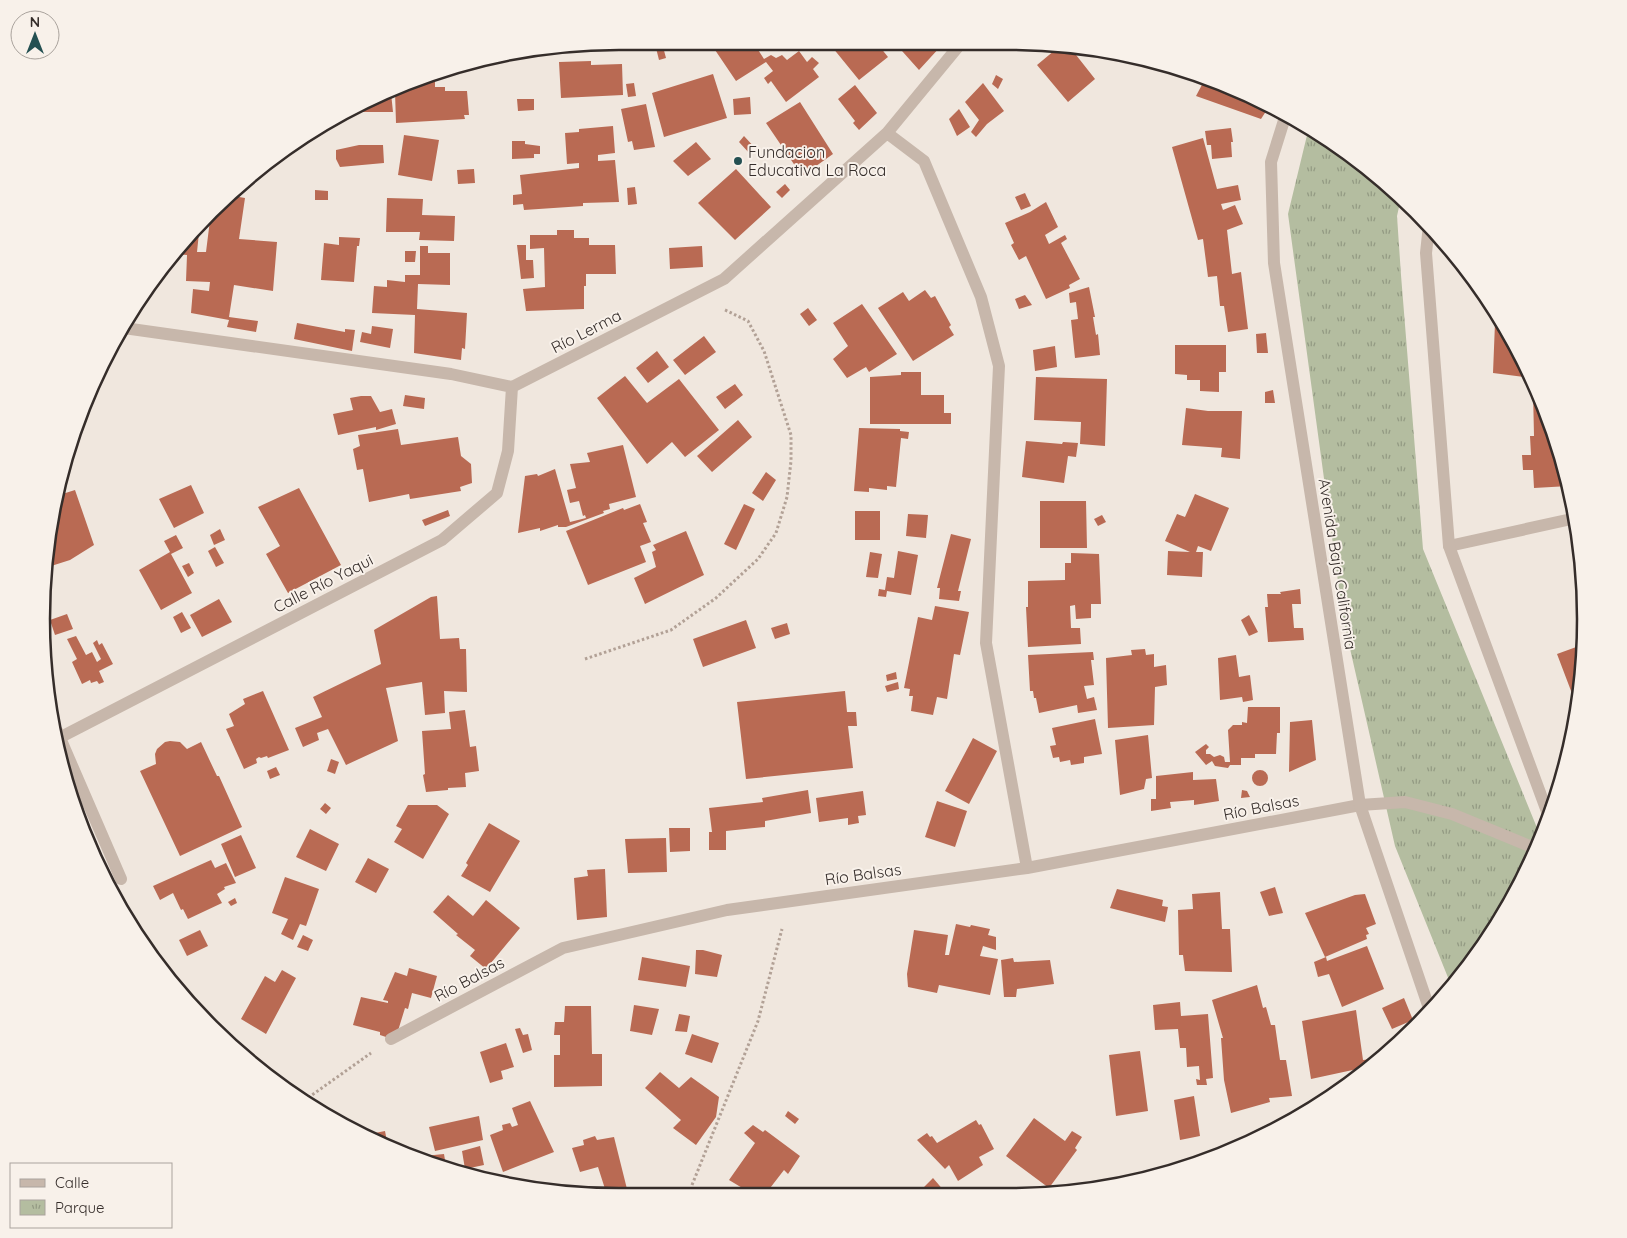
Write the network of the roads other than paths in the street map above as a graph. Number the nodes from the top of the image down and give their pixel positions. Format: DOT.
graph roads {
  1 [pos="955,50"];
  2 [pos="1284,122"];
  3 [pos="887,133"];
  4 [pos="1428,236"];
  5 [pos="129,329"];
  6 [pos="512,387"];
  7 [pos="1568,520"];
  8 [pos="1449,546"];
  9 [pos="62,734"];
  10 [pos="65,750"];
  11 [pos="1360,805"];
  12 [pos="1545,807"];
  13 [pos="1530,846"];
  14 [pos="1027,868"];
  15 [pos="121,879"];
  16 [pos="1427,1003"];
  17 [pos="391,1039"];
  1 -- 3 [label="street, Río Lerma"];
  2 -- 11 [label="street, Avenida Baja California"];
  3 -- 6 [label="street, Río Lerma"];
  3 -- 14 [label="street"];
  4 -- 8 [label="street"];
  5 -- 6 [label="street"];
  6 -- 9 [label="street, Calle Río Yaqui"];
  7 -- 8 [label="street"];
  8 -- 12 [label="street"];
  10 -- 15 [label="street"];
  11 -- 13 [label="street, Río Balsas"];
  11 -- 14 [label="street, Río Balsas"];
  11 -- 16 [label="street, Avenida Baja California"];
  14 -- 17 [label="street, Río Balsas"];
}
